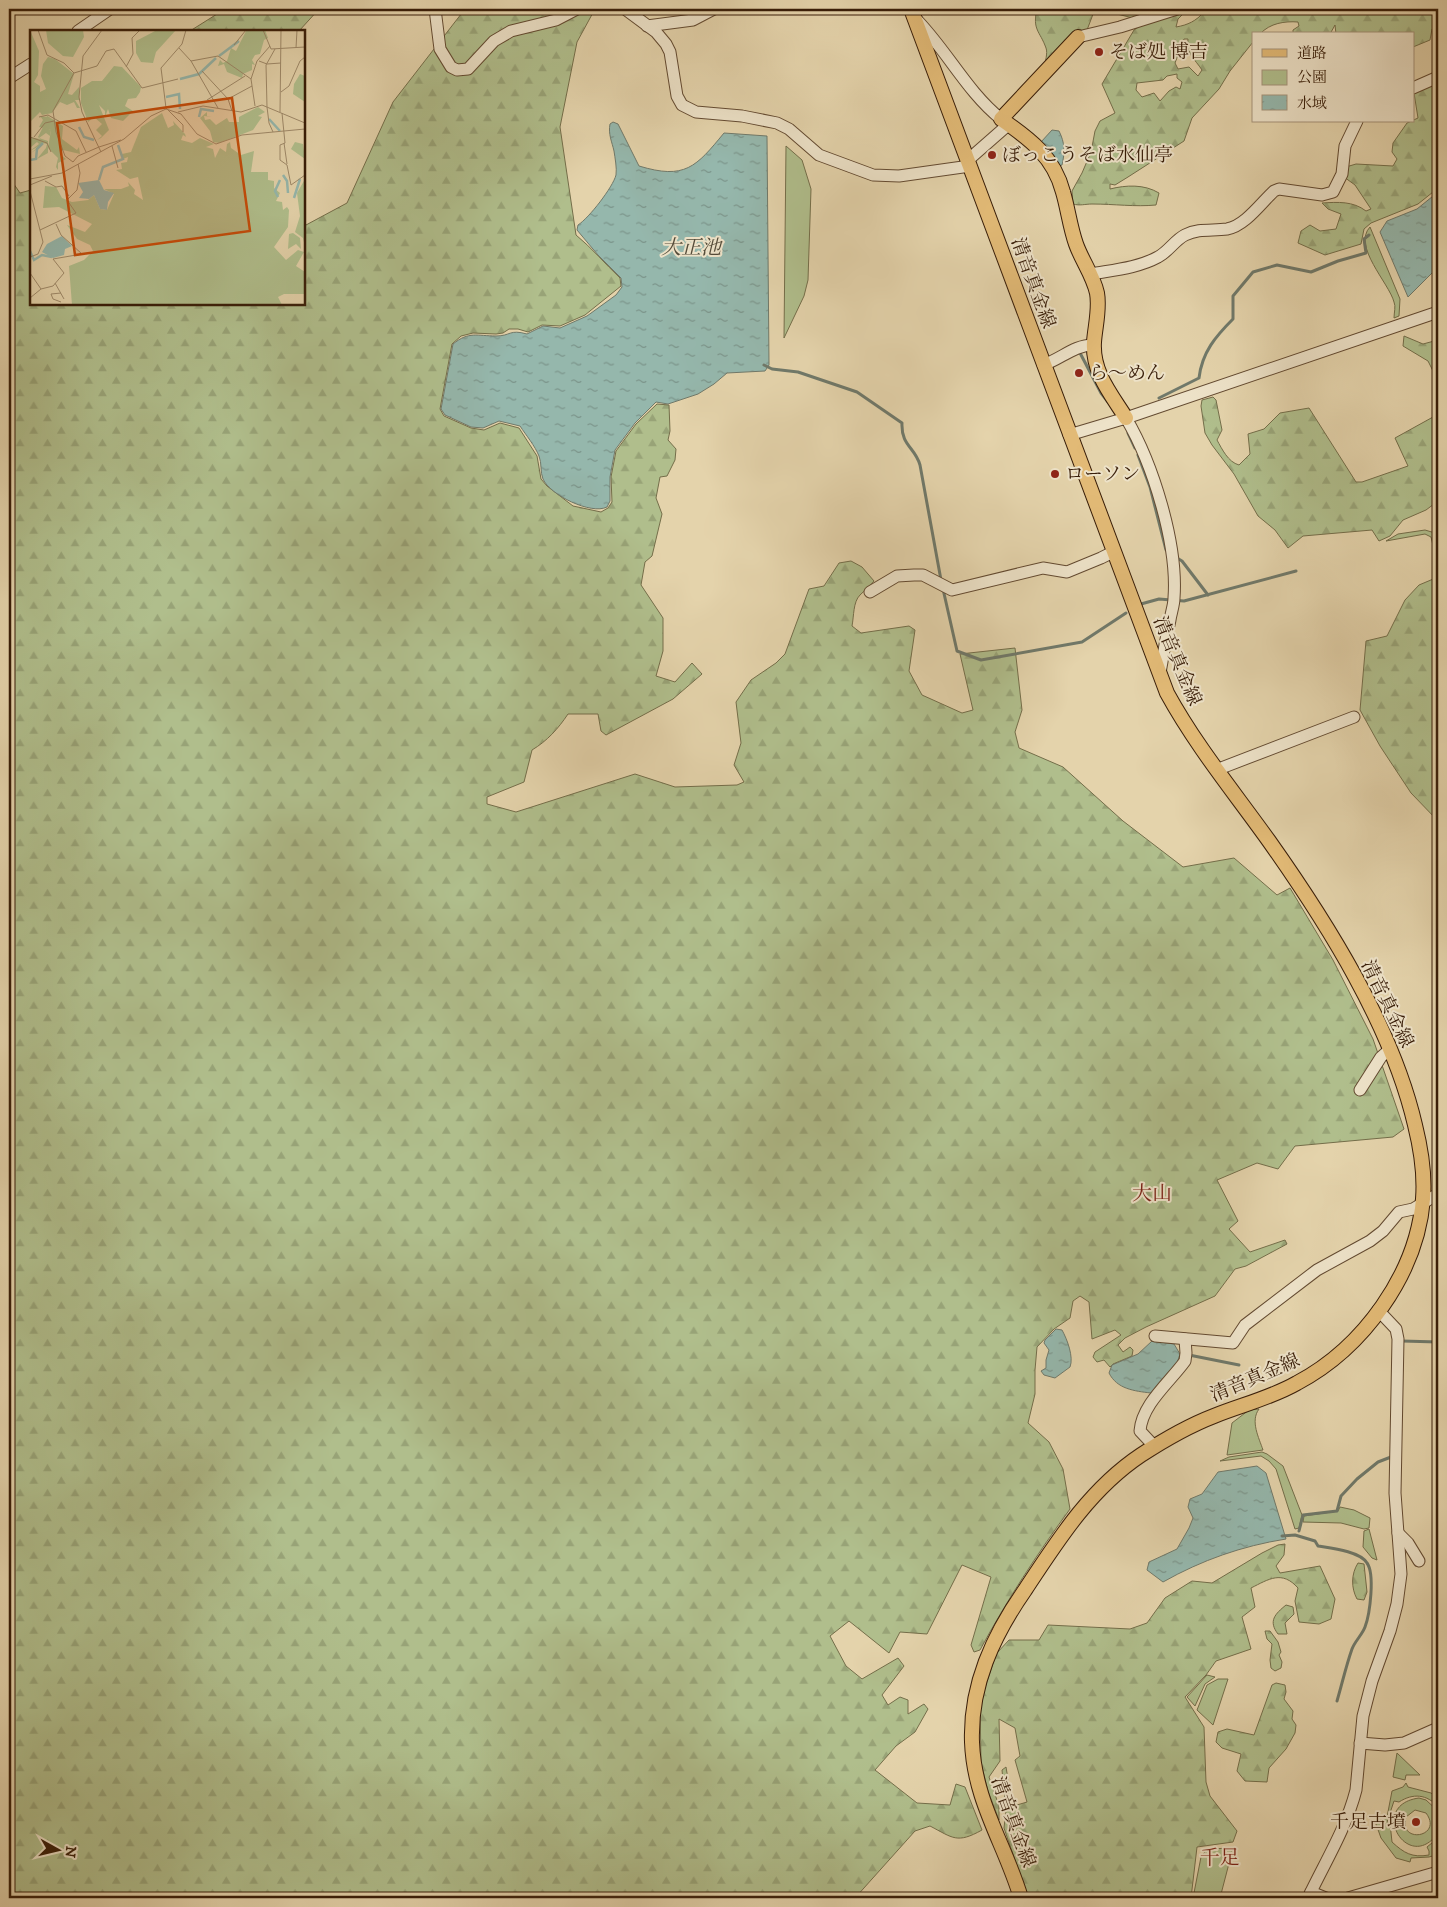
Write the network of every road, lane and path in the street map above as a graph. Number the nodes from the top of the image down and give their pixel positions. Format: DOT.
graph roads {
  1 [pos="110,9"];
  2 [pos="435,9"];
  3 [pos="577,9"];
  4 [pos="624,9"];
  5 [pos="714,9"];
  6 [pos="1177,9"];
  7 [pos="912,12"];
  8 [pos="648,26"];
  9 [pos="79,30"];
  10 [pos="1078,37"];
  11 [pos="30,65"];
  12 [pos="1438,76"];
  13 [pos="9,78"];
  14 [pos="1414,88"];
  15 [pos="1005,122"];
  16 [pos="1357,122"];
  17 [pos="969,163"];
  18 [pos="1091,274"];
  19 [pos="1438,312"];
  20 [pos="1093,345"];
  21 [pos="1043,364"];
  22 [pos="1126,418"];
  23 [pos="1069,435"];
  24 [pos="1112,552"];
  25 [pos="870,592"];
  26 [pos="1159,676"];
  27 [pos="1354,717"];
  28 [pos="1216,770"];
  29 [pos="1390,1049"];
  30 [pos="1360,1090"];
  31 [pos="1438,1194"];
  32 [pos="1423,1201"];
  33 [pos="1378,1310"];
  34 [pos="1156,1336"];
  35 [pos="1185,1339"];
  36 [pos="1155,1447"];
  37 [pos="1398,1532"];
  38 [pos="1419,1560"];
  39 [pos="1438,1728"];
  40 [pos="1360,1743"];
  41 [pos="1438,1872"];
  42 [pos="1309,1895"];
  43 [pos="1021,1898"];
  44 [pos="1326,1898"];
  45 [pos="1348,1898"];
  1 -- 9 [label="street"];
  2 -- 3 [label="street"];
  4 -- 8 [label="street"];
  5 -- 8 [label="street"];
  6 -- 10 [label="street"];
  7 -- 15 [label="street"];
  7 -- 17 [label="main road, 清音真金線"];
  8 -- 17 [label="street"];
  10 -- 15 [label="main road"];
  11 -- 13 [label="street"];
  12 -- 14 [label="street"];
  15 -- 17 [label="street"];
  15 -- 18 [label="main road"];
  16 -- 18 [label="street"];
  17 -- 21 [label="main road, 清音真金線"];
  18 -- 20 [label="main road"];
  19 -- 22 [label="street"];
  20 -- 21 [label="street"];
  20 -- 22 [label="main road"];
  21 -- 23 [label="main road, 清音真金線"];
  22 -- 23 [label="street"];
  22 -- 26 [label="street"];
  23 -- 24 [label="main road, 清音真金線"];
  24 -- 25 [label="street"];
  24 -- 26 [label="main road, 清音真金線"];
  26 -- 28 [label="main road, 清音真金線"];
  27 -- 28 [label="street"];
  28 -- 29 [label="main road, 清音真金線"];
  29 -- 30 [label="street"];
  29 -- 32 [label="main road, 清音真金線"];
  31 -- 32 [label="street"];
  32 -- 33 [label="main road, 清音真金線"];
  32 -- 35 [label="street"];
  33 -- 36 [label="main road, 清音真金線"];
  33 -- 37 [label="street"];
  34 -- 35 [label="street"];
  35 -- 36 [label="street"];
  36 -- 43 [label="main road, 清音真金線"];
  37 -- 38 [label="street"];
  37 -- 40 [label="street"];
  39 -- 40 [label="street"];
  40 -- 42 [label="street"];
  41 -- 45 [label="street"];
  42 -- 44 [label="street"];
}
